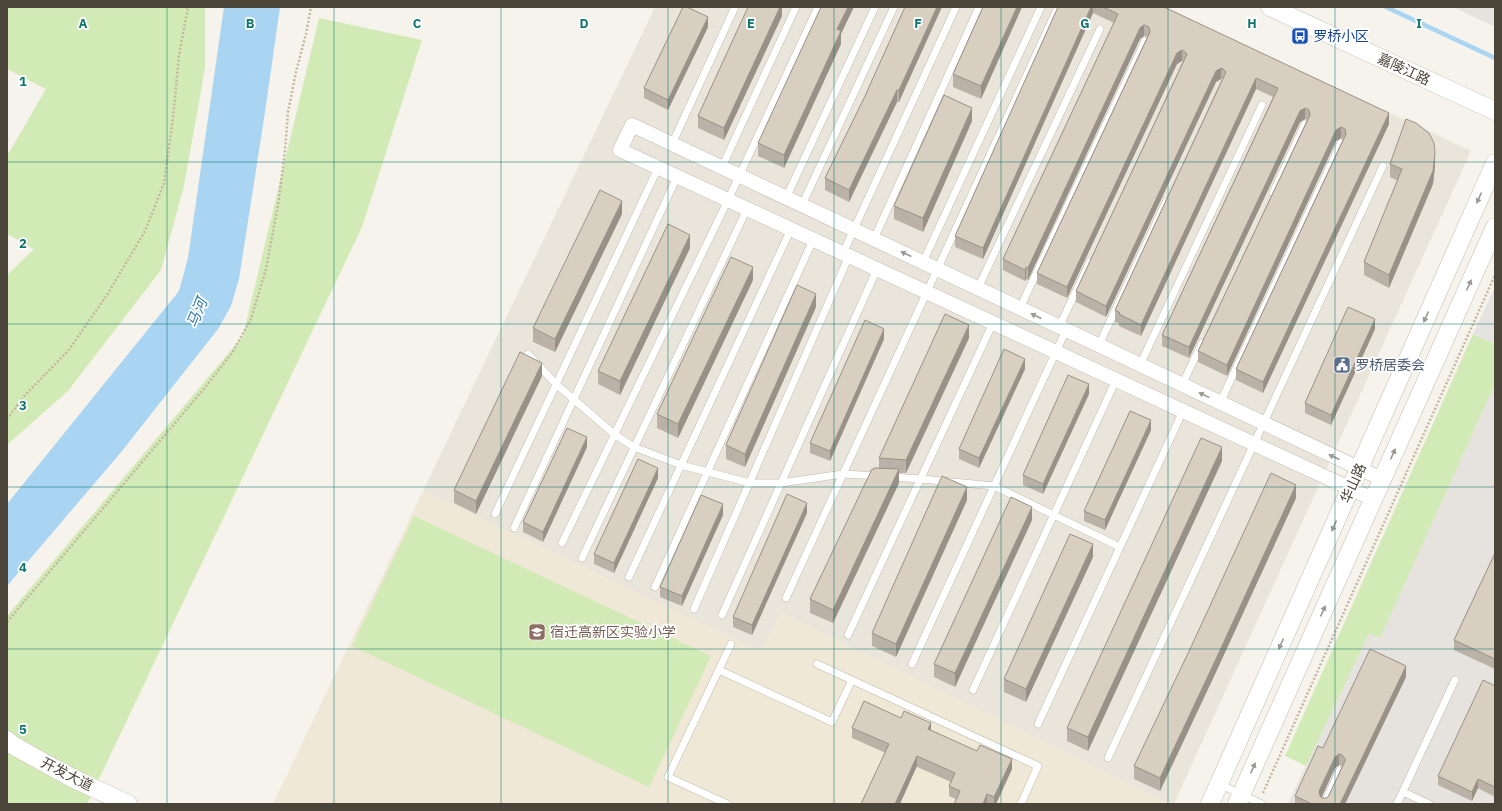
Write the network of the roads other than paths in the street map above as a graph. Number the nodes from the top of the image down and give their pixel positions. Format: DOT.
graph roads {
  1 [pos="735,7"];
  2 [pos="796,7"];
  3 [pos="818,7"];
  4 [pos="875,7"];
  5 [pos="894,7"];
  6 [pos="956,7"];
  7 [pos="979,7"];
  8 [pos="1041,7"];
  9 [pos="1058,7"];
  10 [pos="1270,7"];
  11 [pos="1100,29"];
  12 [pos="1145,41"];
  13 [pos="1262,105"];
  14 [pos="1495,111"];
  15 [pos="1305,124"];
  16 [pos="1341,143"];
  17 [pos="672,144"];
  18 [pos="1495,163"];
  19 [pos="1383,166"];
  20 [pos="722,167"];
  21 [pos="658,168"];
  22 [pos="739,176"];
  23 [pos="677,177"];
  24 [pos="1168,197"];
  25 [pos="786,198"];
  26 [pos="728,200"];
  27 [pos="1269,201"];
  28 [pos="802,205"];
  29 [pos="747,209"];
  30 [pos="1495,227"];
  31 [pos="791,229"];
  32 [pos="854,230"];
  33 [pos="874,239"];
  34 [pos="813,240"];
  35 [pos="846,255"];
  36 [pos="1092,256"];
  37 [pos="923,262"];
  38 [pos="877,269"];
  39 [pos="937,269"];
  40 [pos="978,288"];
  41 [pos="927,292"];
  42 [pos="1020,308"];
  43 [pos="993,323"];
  44 [pos="1063,328"];
  45 [pos="1206,335"];
  46 [pos="1099,345"];
  47 [pos="1056,352"];
  48 [pos="528,354"];
  49 [pos="1140,365"];
  50 [pos="1116,380"];
  51 [pos="556,384"];
  52 [pos="1182,385"];
  53 [pos="574,400"];
  54 [pos="1220,402"];
  55 [pos="1183,411"];
  56 [pos="1264,423"];
  57 [pos="614,434"];
  58 [pos="1254,444"];
  59 [pos="634,447"];
  60 [pos="681,465"];
  61 [pos="1359,468"];
  62 [pos="707,473"];
  63 [pos="843,474"];
  64 [pos="921,479"];
  65 [pos="1382,479"];
  66 [pos="750,483"];
  67 [pos="781,483"];
  68 [pos="994,486"];
  69 [pos="1350,489"];
  70 [pos="1373,499"];
  71 [pos="495,514"];
  72 [pos="1054,515"];
  73 [pos="514,528"];
  74 [pos="562,543"];
  75 [pos="1120,547"];
  76 [pos="582,558"];
  77 [pos="629,577"];
  78 [pos="655,587"];
  79 [pos="786,598"];
  80 [pos="694,609"];
  81 [pos="722,614"];
  82 [pos="848,635"];
  83 [pos="731,644"];
  84 [pos="817,664"];
  85 [pos="912,664"];
  86 [pos="719,670"];
  87 [pos="852,680"];
  88 [pos="1455,680"];
  89 [pos="973,690"];
  90 [pos="1038,724"];
  91 [pos="7,740"];
  92 [pos="1108,758"];
  93 [pos="1340,770"];
  94 [pos="1219,784"];
  95 [pos="1403,792"];
  96 [pos="1239,799"];
  97 [pos="1260,803"];
  98 [pos="128,804"];
  99 [pos="727,804"];
  100 [pos="1021,804"];
  101 [pos="1210,804"];
  102 [pos="1324,804"];
  103 [pos="1397,804"];
  104 [pos="1429,804"];
  1 -- 17 [label="lane"];
  2 -- 20 [label="lane"];
  3 -- 22 [label="lane"];
  4 -- 25 [label="lane"];
  5 -- 28 [label="lane"];
  6 -- 32 [label="lane"];
  7 -- 33 [label="lane"];
  8 -- 37 [label="lane"];
  9 -- 39 [label="lane"];
  10 -- 14 [label="street, 嘉陵江路"];
  11 -- 40 [label="lane"];
  12 -- 42 [label="lane"];
  13 -- 49 [label="lane"];
  15 -- 27 [label="lane"];
  16 -- 54 [label="lane"];
  17 -- 20 [label="street"];
  17 -- 21 [label="street"];
  18 -- 61 [label="street, 华山路, one-way"];
  19 -- 56 [label="lane"];
  20 -- 22 [label="street"];
  21 -- 23 [label="street"];
  21 -- 51 [label="lane"];
  22 -- 25 [label="street"];
  22 -- 26 [label="lane"];
  23 -- 26 [label="street"];
  23 -- 53 [label="lane"];
  24 -- 46 [label="lane"];
  25 -- 28 [label="street"];
  26 -- 29 [label="street"];
  26 -- 57 [label="lane"];
  28 -- 32 [label="street"];
  29 -- 31 [label="street"];
  29 -- 59 [label="lane"];
  65 -- 30 [label="street, 华山路, one-way"];
  31 -- 34 [label="street"];
  31 -- 60 [label="lane"];
  32 -- 33 [label="street"];
  32 -- 35 [label="lane"];
  37 -- 33 [label="street, one-way"];
  34 -- 35 [label="street"];
  34 -- 62 [label="lane"];
  35 -- 38 [label="street"];
  35 -- 66 [label="lane"];
  36 -- 44 [label="lane"];
  37 -- 39 [label="street"];
  38 -- 41 [label="street"];
  38 -- 67 [label="lane"];
  39 -- 40 [label="street"];
  39 -- 41 [label="lane"];
  40 -- 42 [label="street"];
  41 -- 43 [label="street"];
  41 -- 63 [label="lane"];
  44 -- 42 [label="street, one-way"];
  43 -- 47 [label="street"];
  43 -- 64 [label="lane"];
  44 -- 46 [label="street"];
  44 -- 47 [label="lane"];
  45 -- 52 [label="lane"];
  46 -- 49 [label="street"];
  47 -- 50 [label="street"];
  47 -- 68 [label="lane"];
  48 -- 51 [label="lane"];
  49 -- 52 [label="street"];
  50 -- 55 [label="street"];
  50 -- 72 [label="lane"];
  51 -- 53 [label="lane"];
  51 -- 71 [label="lane"];
  54 -- 52 [label="street, one-way"];
  53 -- 57 [label="lane"];
  53 -- 73 [label="lane"];
  54 -- 56 [label="street"];
  55 -- 58 [label="street"];
  55 -- 75 [label="lane"];
  56 -- 58 [label="lane"];
  61 -- 56 [label="street, one-way"];
  57 -- 59 [label="lane"];
  57 -- 74 [label="lane"];
  58 -- 69 [label="street"];
  58 -- 92 [label="lane"];
  59 -- 60 [label="lane"];
  59 -- 76 [label="lane"];
  60 -- 62 [label="lane"];
  60 -- 77 [label="lane"];
  61 -- 65 [label="street"];
  61 -- 69 [label="street, 华山路"];
  62 -- 66 [label="lane"];
  62 -- 78 [label="lane"];
  63 -- 64 [label="lane"];
  63 -- 67 [label="lane"];
  63 -- 79 [label="lane"];
  64 -- 68 [label="lane"];
  64 -- 82 [label="lane"];
  65 -- 70 [label="street, 华山路"];
  66 -- 67 [label="lane"];
  66 -- 80 [label="lane"];
  67 -- 81 [label="lane"];
  68 -- 72 [label="lane"];
  68 -- 85 [label="lane"];
  69 -- 70 [label="street"];
  69 -- 94 [label="street, 华山路, one-way"];
  96 -- 70 [label="street, 华山路, one-way"];
  72 -- 75 [label="lane"];
  72 -- 89 [label="lane"];
  75 -- 90 [label="lane"];
  83 -- 86 [label="lane"];
  84 -- 87 [label="lane"];
  86 -- 87 [label="lane"];
  86 -- 99 [label="lane"];
  87 -- 100 [label="lane"];
  88 -- 95 [label="lane"];
  91 -- 98 [label="street, 开发大道"];
  93 -- 102 [label="lane"];
  94 -- 96 [label="lane"];
  94 -- 101 [label="street, 华山路"];
  95 -- 103 [label="lane"];
  95 -- 104 [label="lane"];
  96 -- 97 [label="lane"];
}
